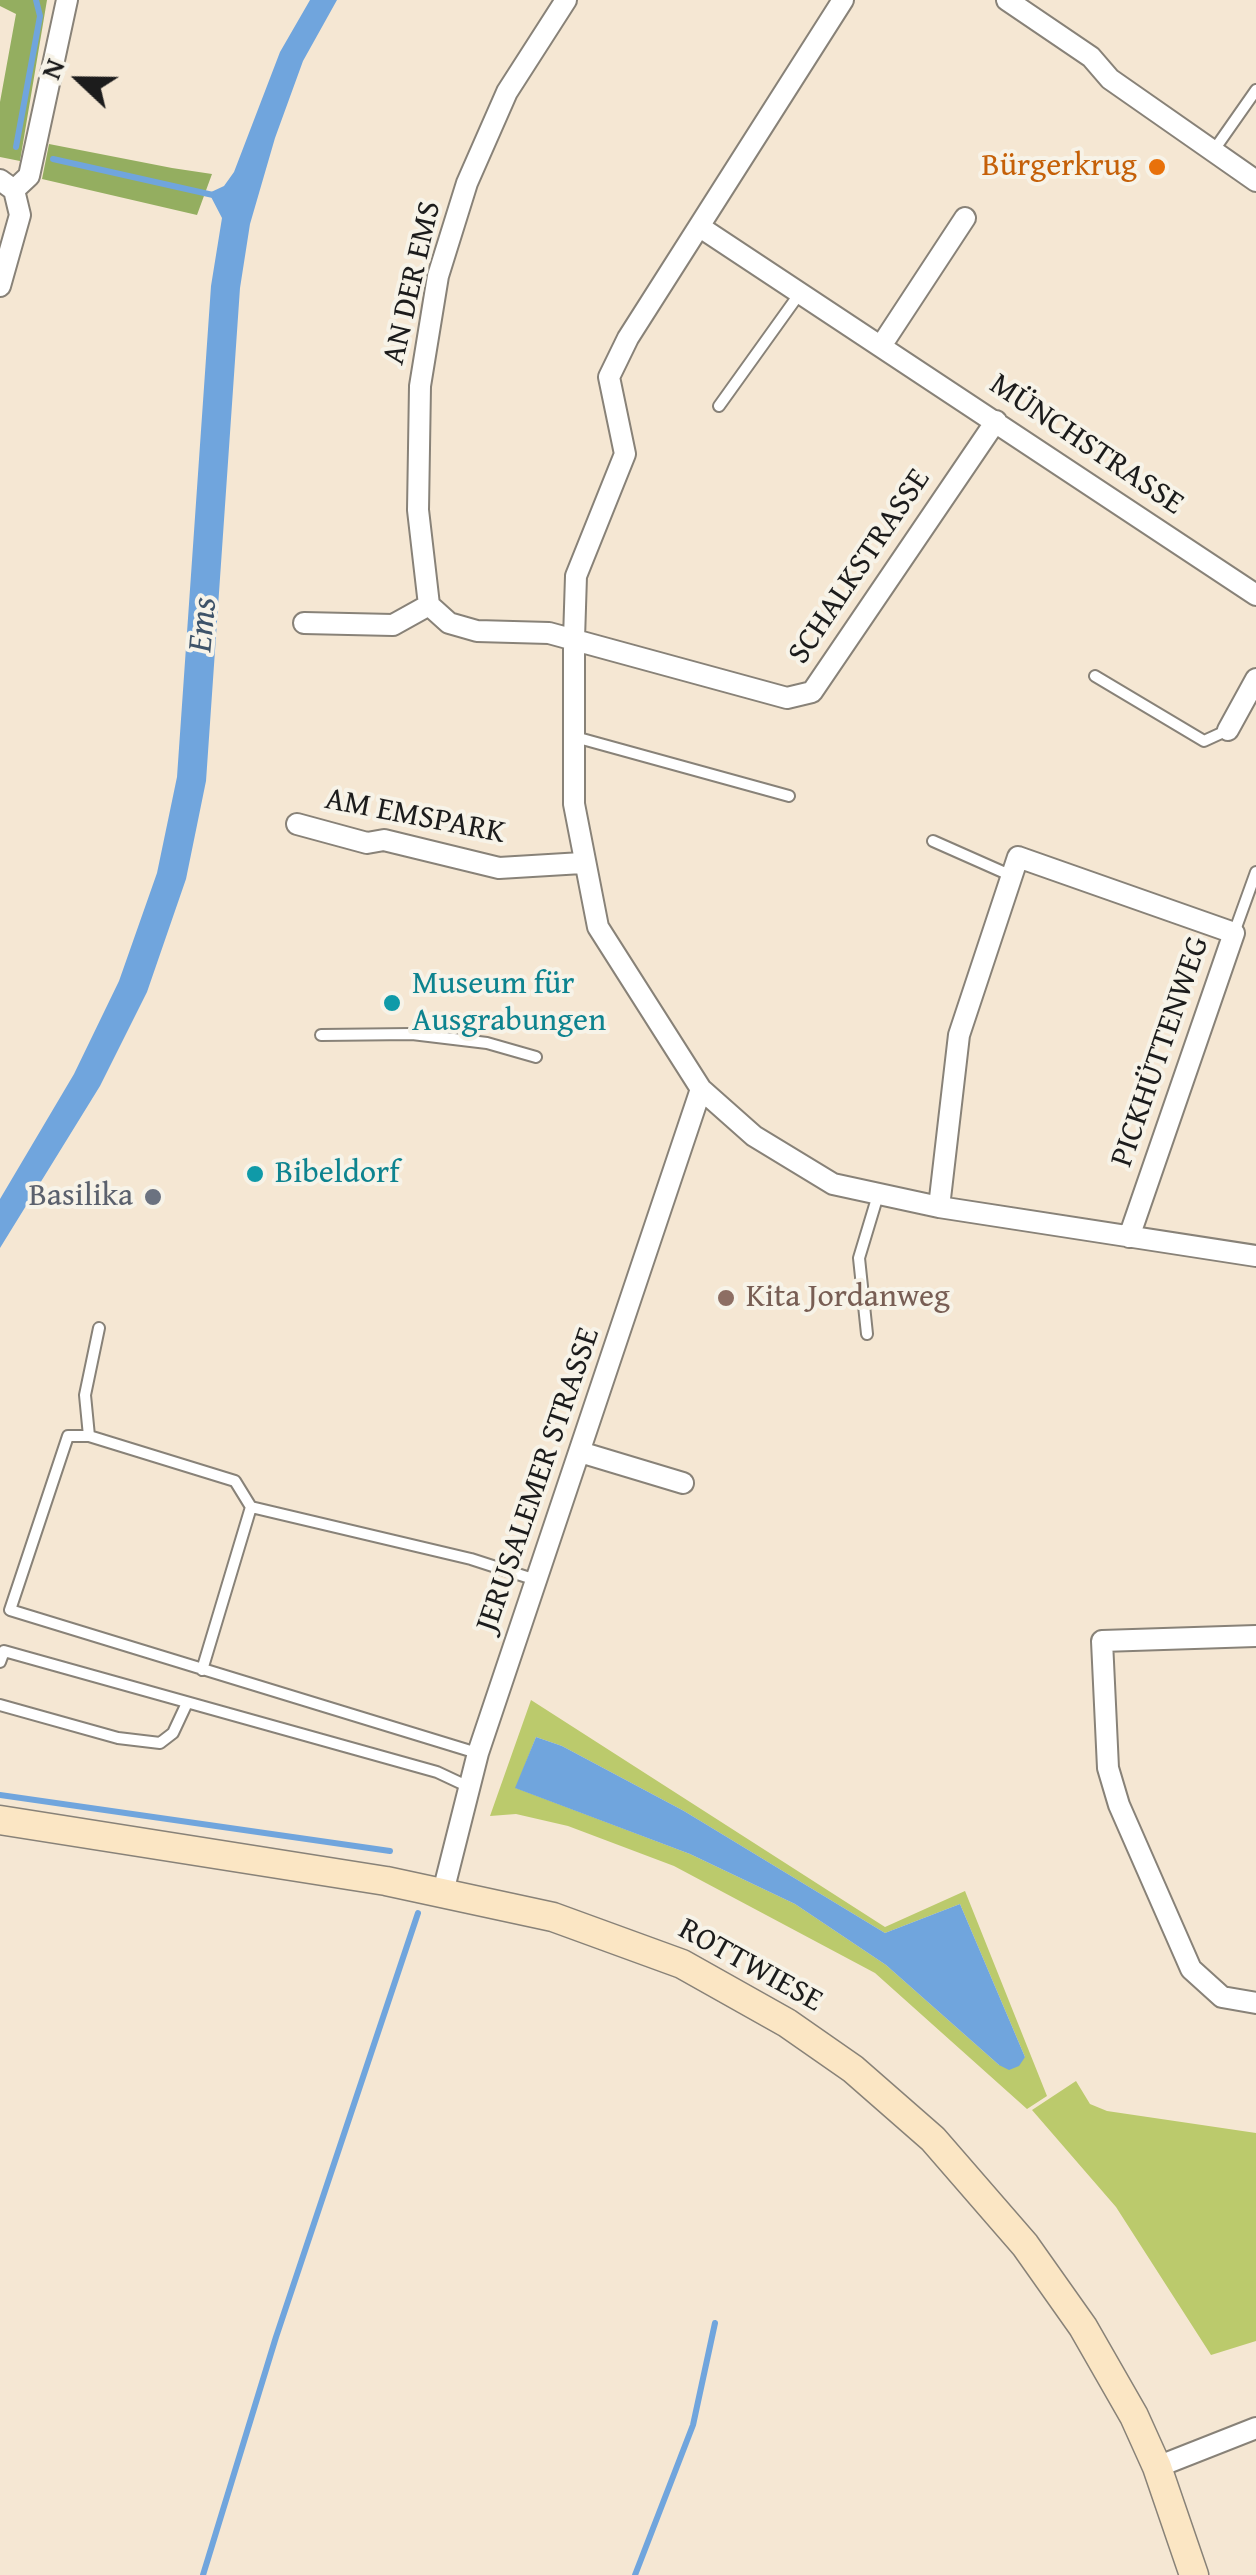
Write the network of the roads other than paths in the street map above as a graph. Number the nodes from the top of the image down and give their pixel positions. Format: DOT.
graph roads {
  1 [pos="67,0"];
  2 [pos="566,0"];
  3 [pos="843,0"];
  4 [pos="1006,0"];
  5 [pos="1256,90"];
  6 [pos="1214,150"];
  7 [pos="1256,181"];
  8 [pos="7,185"];
  9 [pos="965,218"];
  10 [pos="700,227"];
  11 [pos="0,286"];
  12 [pos="800,293"];
  13 [pos="881,346"];
  14 [pos="719,406"];
  15 [pos="996,421"];
  16 [pos="1256,595"];
  17 [pos="429,605"];
  18 [pos="304,622"];
  19 [pos="574,639"];
  20 [pos="1095,676"];
  21 [pos="1256,679"];
  22 [pos="1228,730"];
  23 [pos="575,737"];
  24 [pos="789,796"];
  25 [pos="297,824"];
  26 [pos="933,841"];
  27 [pos="582,863"];
  28 [pos="1256,872"];
  29 [pos="1012,876"];
  30 [pos="1234,933"];
  31 [pos="322,1034"];
  32 [pos="536,1057"];
  33 [pos="701,1089"];
  34 [pos="878,1194"];
  35 [pos="939,1207"];
  36 [pos="1129,1237"];
  37 [pos="1256,1256"];
  38 [pos="99,1328"];
  39 [pos="867,1334"];
  40 [pos="89,1436"];
  41 [pos="580,1452"];
  42 [pos="683,1483"];
  43 [pos="251,1507"];
  44 [pos="536,1580"];
  45 [pos="1256,1636"];
  46 [pos="0,1662"];
  47 [pos="202,1670"];
  48 [pos="186,1703"];
  49 [pos="0,1705"];
  50 [pos="478,1753"];
  51 [pos="470,1787"];
  52 [pos="0,1820"];
  53 [pos="443,1892"];
  54 [pos="1256,2003"];
  55 [pos="1256,2428"];
  56 [pos="1157,2467"];
  57 [pos="1194,2575"];
  1 -- 8 [label="street"];
  2 -- 17 [label="street, AN DER EMS"];
  3 -- 10 [label="street"];
  4 -- 6 [label="street"];
  5 -- 6 [label="lane"];
  6 -- 7 [label="street"];
  8 -- 11 [label="street"];
  9 -- 13 [label="street"];
  10 -- 12 [label="street, MÜNCHSTRASSE"];
  10 -- 19 [label="street"];
  12 -- 13 [label="street, MÜNCHSTRASSE"];
  12 -- 14 [label="lane"];
  13 -- 15 [label="street, MÜNCHSTRASSE"];
  15 -- 16 [label="street, MÜNCHSTRASSE"];
  15 -- 19 [label="street, SCHALKSTRASSE"];
  17 -- 18 [label="street"];
  17 -- 19 [label="street"];
  19 -- 23 [label="street"];
  20 -- 22 [label="lane"];
  21 -- 22 [label="street"];
  23 -- 24 [label="lane"];
  23 -- 27 [label="street"];
  25 -- 27 [label="street, AM EMSPARK"];
  26 -- 29 [label="lane"];
  27 -- 33 [label="street"];
  28 -- 30 [label="lane"];
  29 -- 30 [label="street, PICKHÜTTENWEG"];
  29 -- 35 [label="street"];
  30 -- 36 [label="street, PICKHÜTTENWEG"];
  31 -- 32 [label="lane"];
  33 -- 34 [label="street"];
  33 -- 41 [label="street, JERUSALEMER STRASSE"];
  34 -- 35 [label="street"];
  34 -- 39 [label="lane"];
  35 -- 36 [label="street"];
  36 -- 37 [label="street"];
  38 -- 40 [label="lane"];
  40 -- 43 [label="lane"];
  40 -- 47 [label="lane"];
  41 -- 42 [label="street"];
  41 -- 44 [label="street, JERUSALEMER STRASSE"];
  43 -- 44 [label="lane"];
  43 -- 47 [label="lane"];
  44 -- 50 [label="street, JERUSALEMER STRASSE"];
  45 -- 54 [label="street"];
  46 -- 48 [label="lane"];
  47 -- 50 [label="lane"];
  48 -- 49 [label="lane"];
  48 -- 51 [label="lane"];
  50 -- 51 [label="street, JERUSALEMER STRASSE"];
  51 -- 53 [label="street, JERUSALEMER STRASSE"];
  52 -- 53 [label="street, ROTTWIESE"];
  53 -- 56 [label="street, ROTTWIESE"];
  55 -- 56 [label="street"];
  56 -- 57 [label="street, ROTTWIESE"];
}
